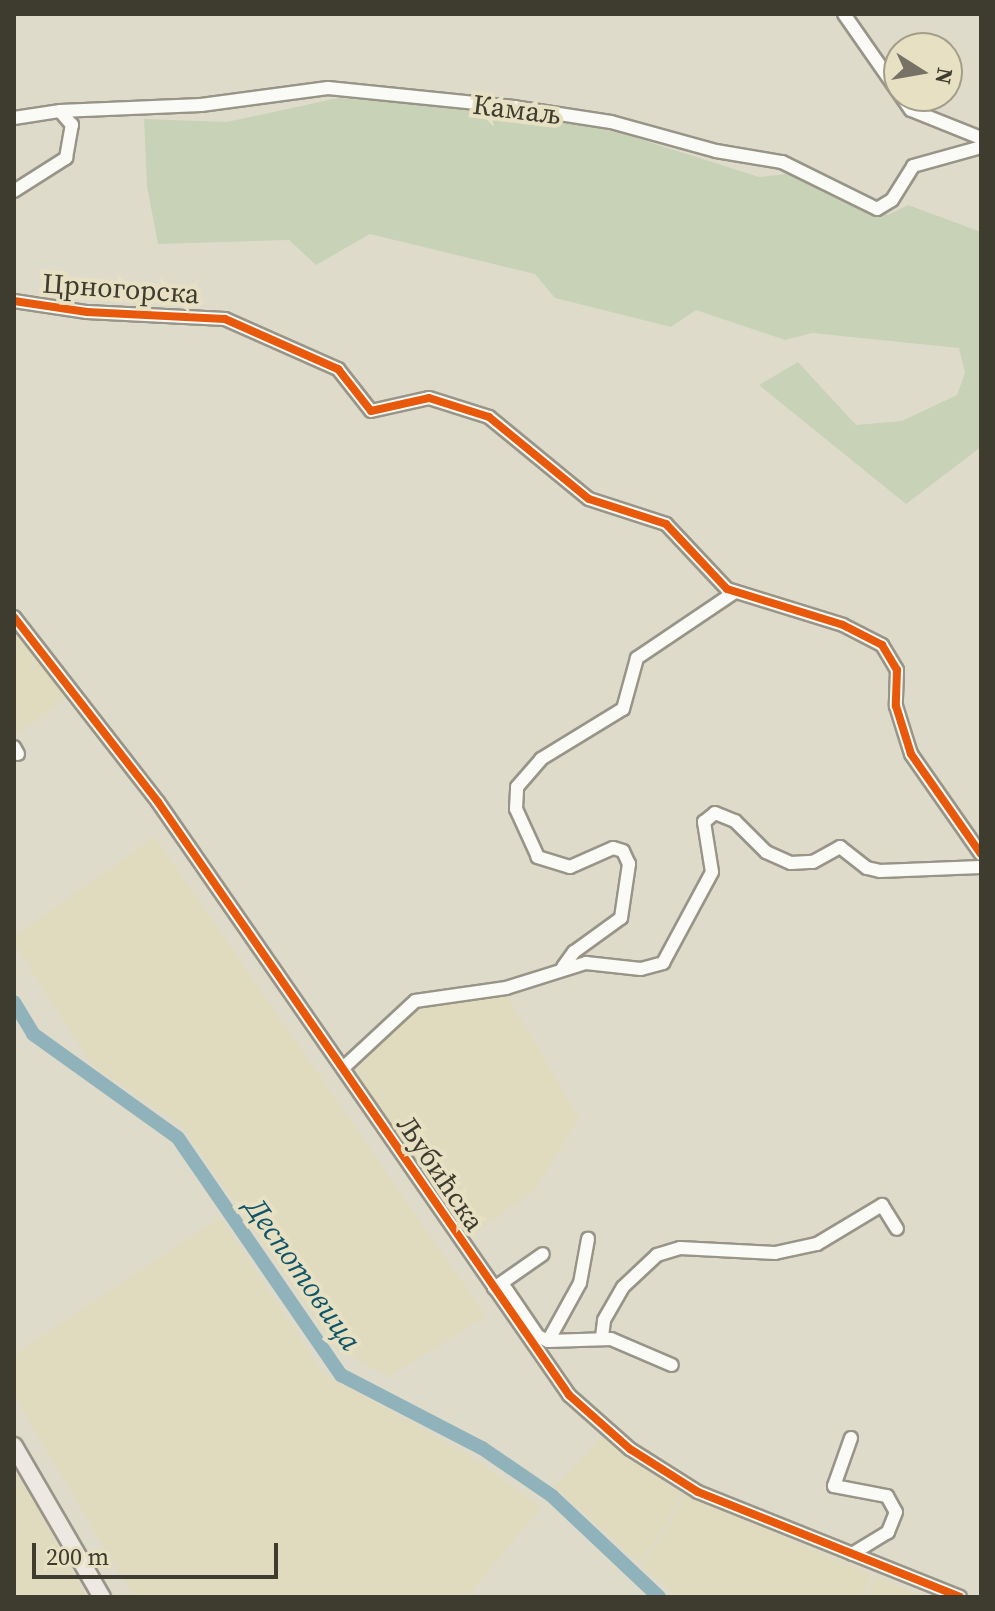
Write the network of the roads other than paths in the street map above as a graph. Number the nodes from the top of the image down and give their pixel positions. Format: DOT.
graph roads {
  1 [pos="844,14"];
  2 [pos="60,111"];
  3 [pos="14,118"];
  4 [pos="981,138"];
  5 [pos="981,147"];
  6 [pos="14,191"];
  7 [pos="14,301"];
  8 [pos="735,592"];
  9 [pos="14,617"];
  10 [pos="981,854"];
  11 [pos="981,867"];
  12 [pos="563,967"];
  13 [pos="343,1068"];
  14 [pos="897,1229"];
  15 [pos="588,1239"];
  16 [pos="543,1254"];
  17 [pos="497,1286"];
  18 [pos="602,1337"];
  19 [pos="548,1341"];
  20 [pos="672,1365"];
  21 [pos="851,1438"];
  22 [pos="14,1446"];
  23 [pos="852,1554"];
  24 [pos="102,1597"];
  25 [pos="960,1597"];
  1 -- 4 [label="street"];
  2 -- 3 [label="street, Камаљ"];
  2 -- 5 [label="street, Камаљ"];
  2 -- 6 [label="street"];
  7 -- 8 [label="street, Црногорска"];
  8 -- 10 [label="street, Црногорска"];
  8 -- 12 [label="street"];
  9 -- 13 [label="street, Љубићска"];
  11 -- 12 [label="street"];
  12 -- 13 [label="street"];
  13 -- 17 [label="street, Љубићска"];
  14 -- 18 [label="street"];
  15 -- 19 [label="street"];
  16 -- 17 [label="street"];
  17 -- 19 [label="street"];
  17 -- 23 [label="street, Љубићска"];
  18 -- 19 [label="street"];
  18 -- 20 [label="street"];
  21 -- 23 [label="street"];
  22 -- 24 [label="main road"];
  23 -- 25 [label="street, Љубићска"];
}
